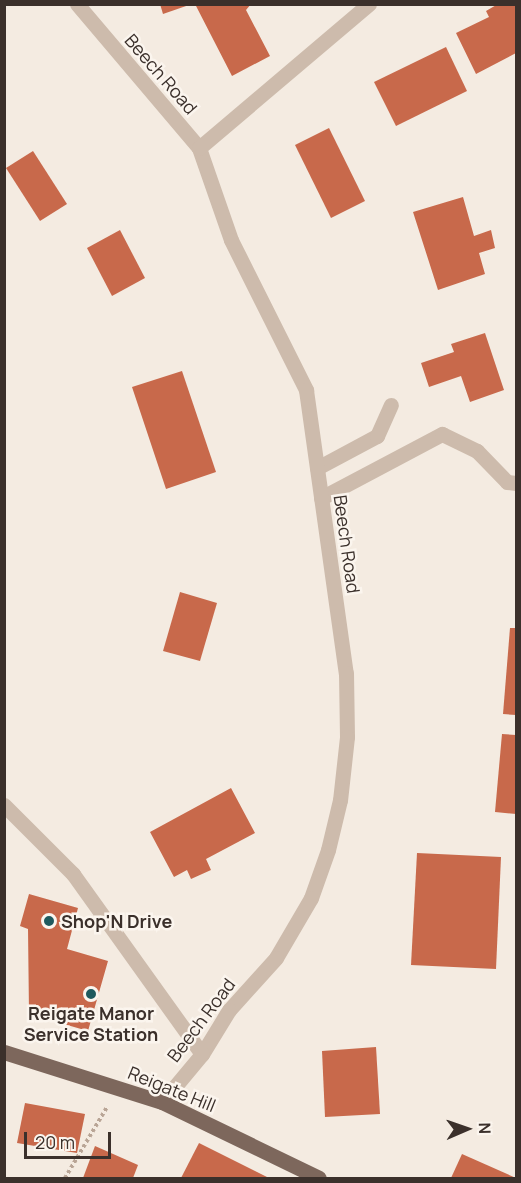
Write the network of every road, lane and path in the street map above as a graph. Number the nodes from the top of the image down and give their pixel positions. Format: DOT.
graph roads {
  1 [pos="77,4"];
  2 [pos="369,4"];
  3 [pos="199,148"];
  4 [pos="391,405"];
  5 [pos="317,468"];
  6 [pos="516,483"];
  7 [pos="321,498"];
  8 [pos="4,805"];
  9 [pos="4,1052"];
  10 [pos="202,1054"];
  11 [pos="118,1088"];
  12 [pos="162,1102"];
  13 [pos="66,1179"];
  14 [pos="319,1179"];
  1 -- 3 [label="street, Beech Road"];
  2 -- 3 [label="street"];
  3 -- 5 [label="street, Beech Road"];
  4 -- 5 [label="street"];
  5 -- 7 [label="street, Beech Road"];
  6 -- 7 [label="street"];
  7 -- 10 [label="street, Beech Road"];
  8 -- 10 [label="street"];
  9 -- 11 [label="main road, Reigate Hill"];
  10 -- 12 [label="street, Beech Road"];
  11 -- 12 [label="main road, Reigate Hill"];
  11 -- 13 [label="path"];
  12 -- 14 [label="main road, Reigate Hill"];
}
